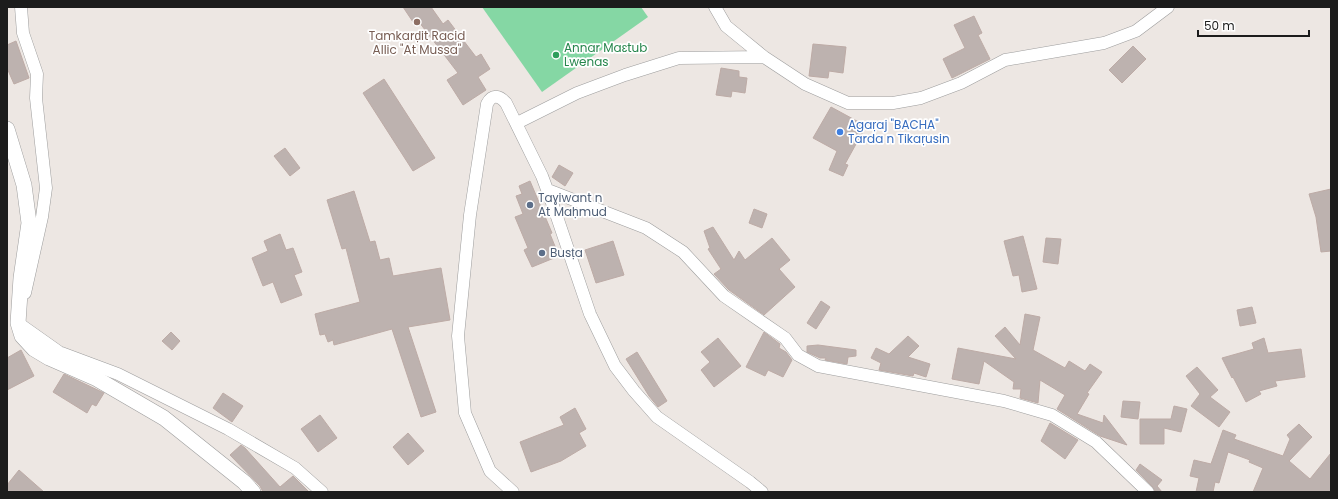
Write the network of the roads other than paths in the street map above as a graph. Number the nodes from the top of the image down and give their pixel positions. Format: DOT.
graph roads {
  1 [pos="21,7"];
  2 [pos="715,7"];
  3 [pos="1168,7"];
  4 [pos="764,57"];
  5 [pos="517,123"];
  6 [pos="7,129"];
  7 [pos="548,190"];
  8 [pos="18,323"];
  9 [pos="253,492"];
  10 [pos="322,492"];
  11 [pos="513,492"];
  12 [pos="762,492"];
  13 [pos="1148,492"];
  1 -- 8 [label="street"];
  2 -- 4 [label="street"];
  3 -- 4 [label="street"];
  4 -- 5 [label="street"];
  5 -- 7 [label="street"];
  5 -- 11 [label="street"];
  6 -- 8 [label="street"];
  7 -- 12 [label="street"];
  7 -- 13 [label="street"];
  8 -- 9 [label="street"];
  8 -- 10 [label="street"];
}
